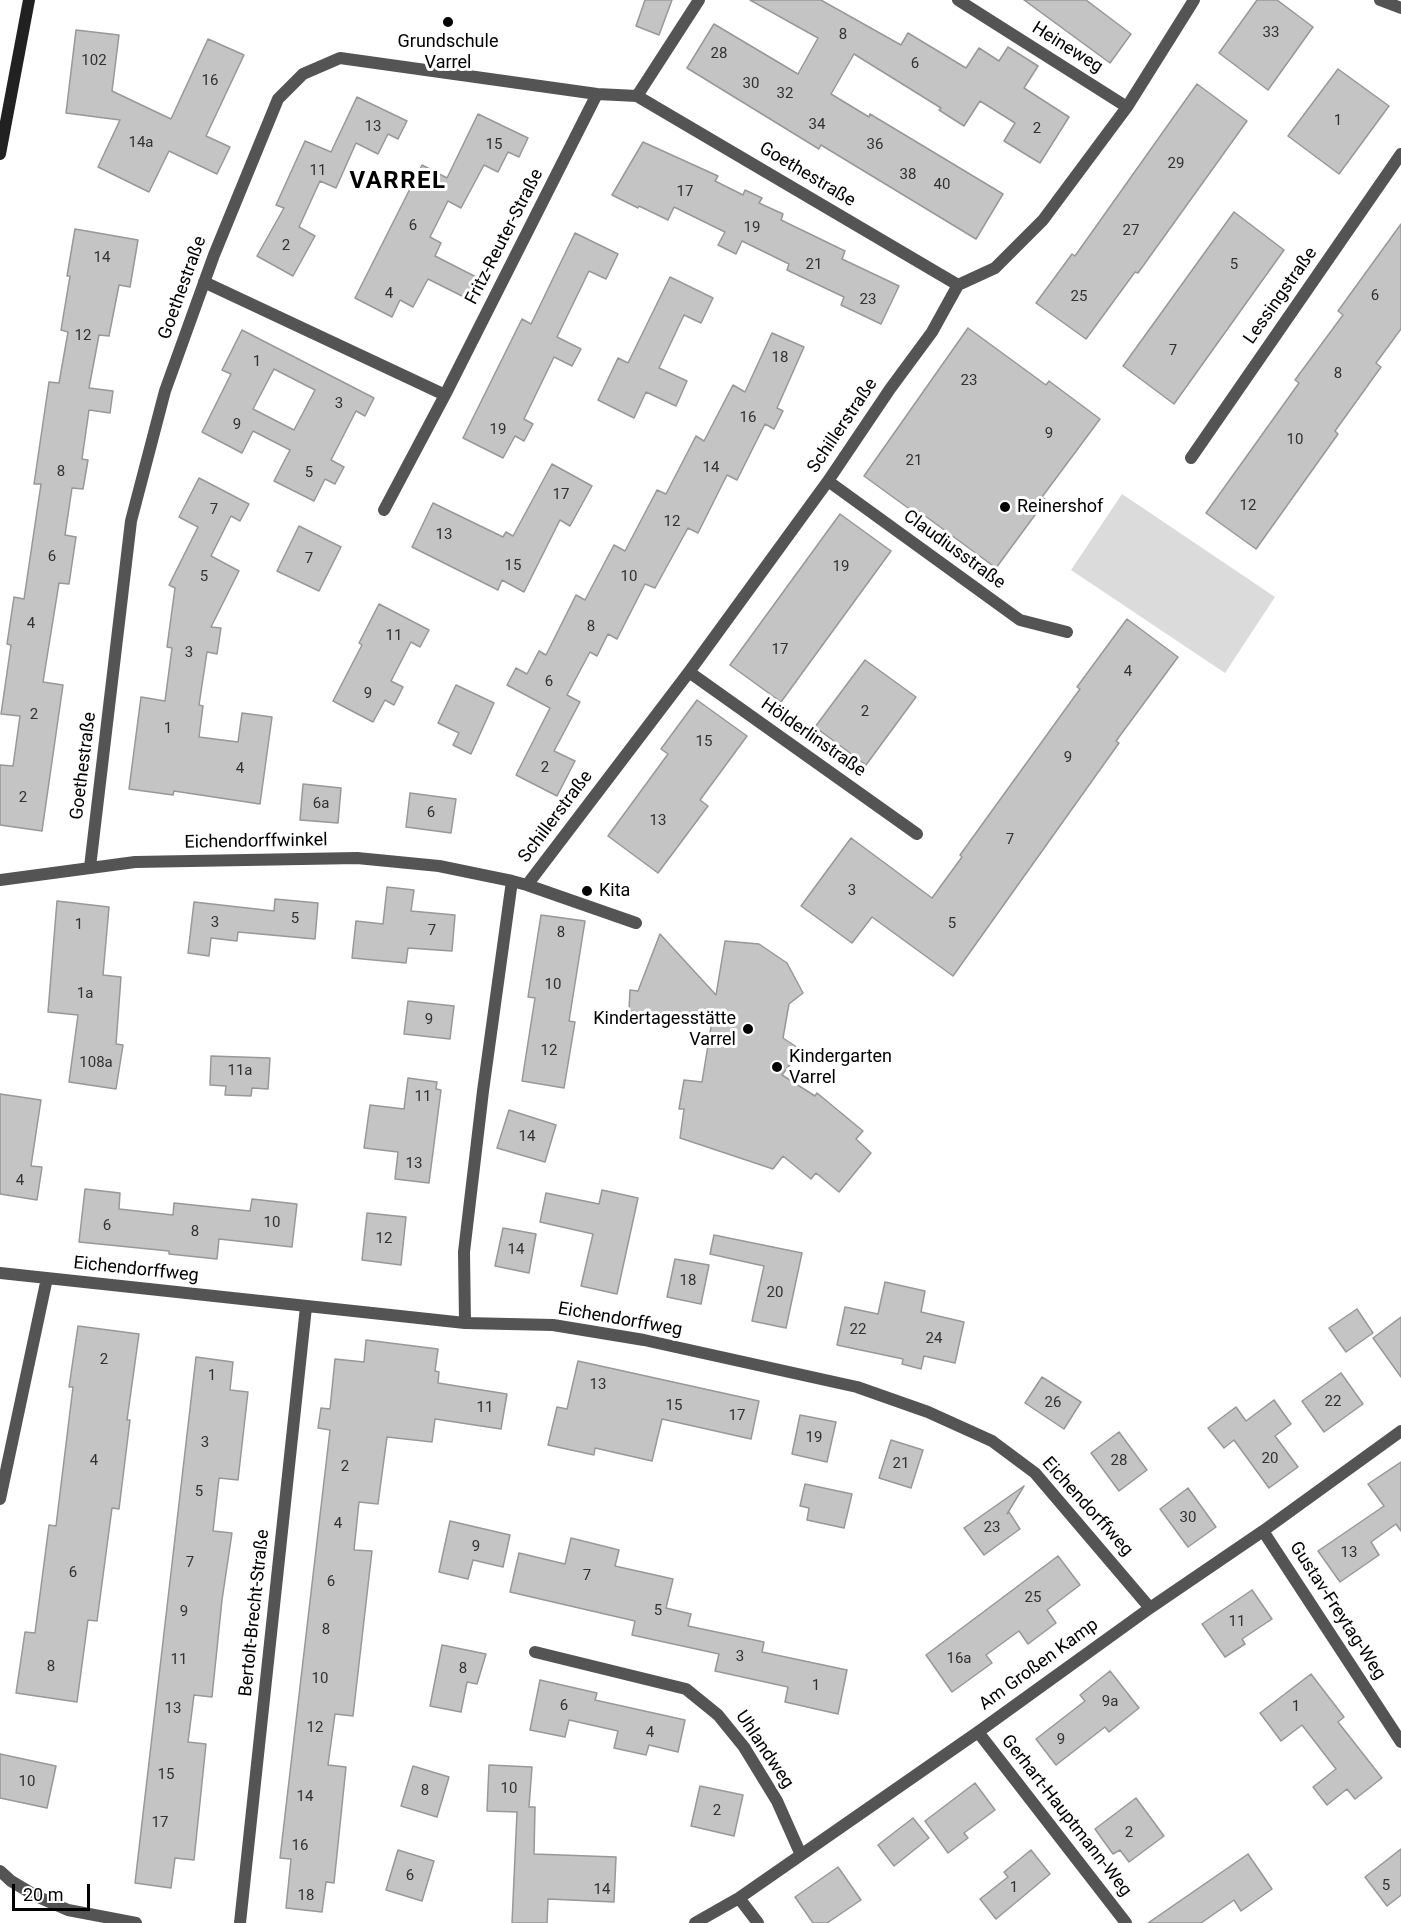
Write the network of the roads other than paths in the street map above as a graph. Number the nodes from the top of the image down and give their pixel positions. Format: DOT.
graph roads {
  1 [pos="29,0"];
  2 [pos="699,0"];
  3 [pos="958,0"];
  4 [pos="1194,0"];
  5 [pos="1380,0"];
  6 [pos="1401,8"];
  7 [pos="597,94"];
  8 [pos="637,96"];
  9 [pos="1127,107"];
  10 [pos="0,154"];
  11 [pos="1401,154"];
  12 [pos="204,282"];
  13 [pos="958,285"];
  14 [pos="445,395"];
  15 [pos="1191,459"];
  16 [pos="828,481"];
  17 [pos="384,510"];
  18 [pos="1067,632"];
  19 [pos="689,672"];
  20 [pos="917,834"];
  21 [pos="90,867"];
  22 [pos="0,880"];
  23 [pos="512,881"];
  24 [pos="527,885"];
  25 [pos="636,923"];
  26 [pos="0,1273"];
  27 [pos="47,1278"];
  28 [pos="306,1307"];
  29 [pos="465,1323"];
  30 [pos="1401,1431"];
  31 [pos="0,1499"];
  32 [pos="1263,1530"];
  33 [pos="1150,1608"];
  34 [pos="535,1652"];
  35 [pos="978,1732"];
  36 [pos="1401,1742"];
  37 [pos="801,1855"];
  38 [pos="0,1871"];
  39 [pos="739,1898"];
  40 [pos="136,1923"];
  41 [pos="240,1923"];
  42 [pos="695,1923"];
  43 [pos="758,1923"];
  44 [pos="1126,1923"];
  1 -- 10 [label="main road"];
  2 -- 8 [label="street"];
  3 -- 9 [label="street, Heineweg"];
  4 -- 9 [label="street"];
  5 -- 6 [label="street"];
  7 -- 8 [label="street, Goethestraße"];
  7 -- 12 [label="street, Goethestraße"];
  7 -- 14 [label="street, Fritz-Reuter-Straße"];
  8 -- 13 [label="street, Goethestraße"];
  9 -- 13 [label="street"];
  11 -- 15 [label="street, Lessingstraße"];
  12 -- 14 [label="street"];
  12 -- 21 [label="street, Goethestraße"];
  13 -- 16 [label="street, Schillerstraße"];
  14 -- 17 [label="street, Fritz-Reuter-Straße"];
  16 -- 18 [label="street, Claudiusstraße"];
  16 -- 19 [label="street, Schillerstraße"];
  19 -- 20 [label="street, Hölderlinstraße"];
  19 -- 24 [label="street, Schillerstraße"];
  21 -- 22 [label="street, Eichendorffwinkel"];
  21 -- 23 [label="street, Eichendorffwinkel"];
  23 -- 24 [label="street, Eichendorffwinkel"];
  23 -- 29 [label="street"];
  24 -- 25 [label="street, Eichendorffwinkel"];
  26 -- 27 [label="street, Eichendorffweg"];
  27 -- 28 [label="street, Eichendorffweg"];
  27 -- 31 [label="street"];
  28 -- 29 [label="street, Eichendorffweg"];
  28 -- 41 [label="street, Bertolt-Brecht-Straße"];
  29 -- 33 [label="street, Eichendorffweg"];
  30 -- 32 [label="street, Am Großen Kamp"];
  32 -- 33 [label="street, Am Großen Kamp"];
  32 -- 36 [label="street, Gustav-Freytag-Weg"];
  33 -- 35 [label="street, Am Großen Kamp"];
  34 -- 37 [label="street, Uhlandweg"];
  35 -- 37 [label="street, Am Großen Kamp"];
  35 -- 44 [label="street, Gerhart-Hauptmann-Weg"];
  37 -- 39 [label="street, Am Großen Kamp"];
  38 -- 40 [label="street"];
  39 -- 42 [label="street, Am Großen Kamp"];
  39 -- 43 [label="street"];
}
